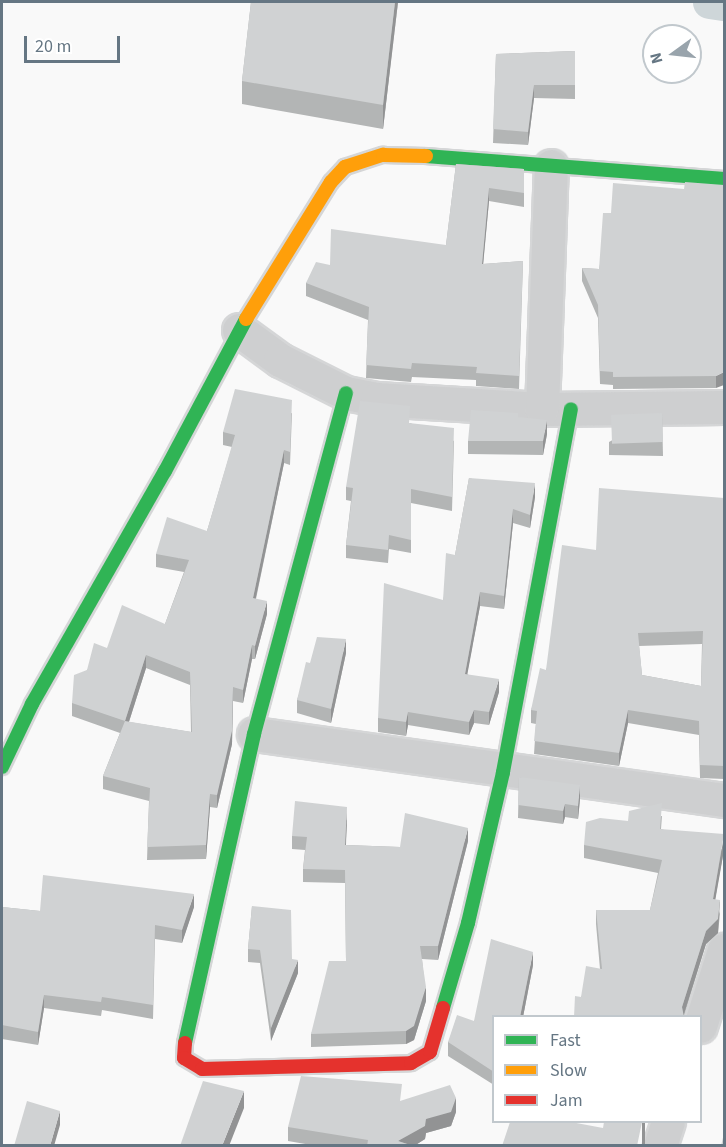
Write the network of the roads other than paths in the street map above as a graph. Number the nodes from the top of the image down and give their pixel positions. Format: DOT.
graph roads {
  1 [pos="551,166"];
  2 [pos="724,179"];
  3 [pos="239,330"];
  4 [pos="346,393"];
  5 [pos="724,407"];
  6 [pos="557,409"];
  7 [pos="254,734"];
  8 [pos="2,768"];
  9 [pos="503,772"];
  10 [pos="724,800"];
  11 [pos="724,950"];
  12 [pos="702,1020"];
  13 [pos="668,1123"];
  14 [pos="660,1146"];
  1 -- 2 [label="street"];
  1 -- 3 [label="street"];
  1 -- 6 [label="street"];
  3 -- 4 [label="street"];
  3 -- 8 [label="street"];
  4 -- 6 [label="street"];
  4 -- 7 [label="street"];
  5 -- 6 [label="street"];
  6 -- 9 [label="street"];
  7 -- 9 [label="street"];
  7 -- 9 [label="street"];
  9 -- 10 [label="street"];
  11 -- 12 [label="street"];
  13 -- 14 [label="street"];
}
